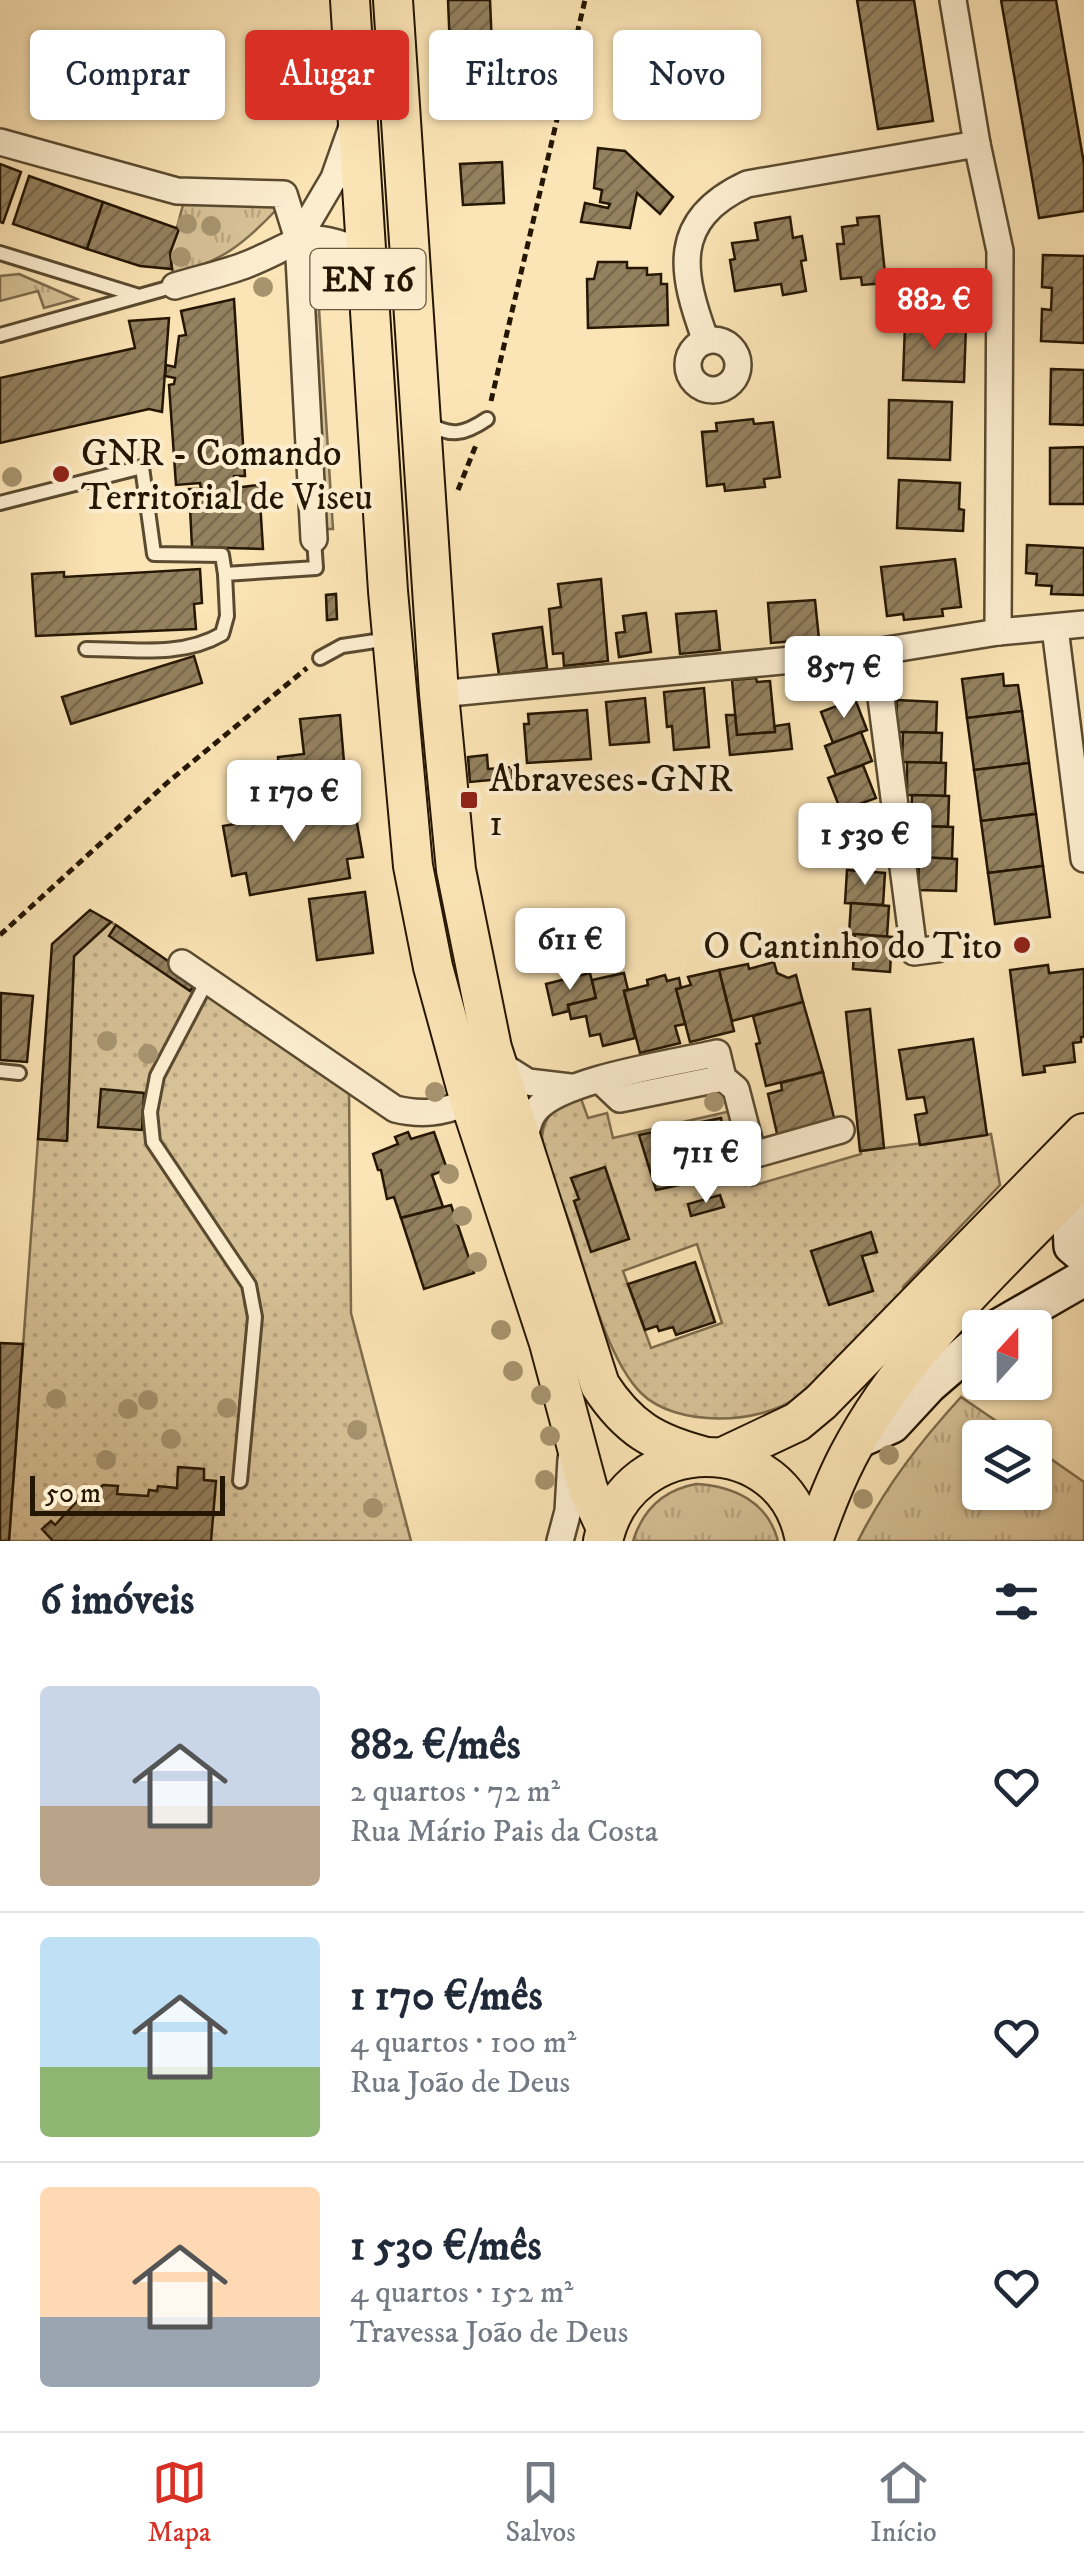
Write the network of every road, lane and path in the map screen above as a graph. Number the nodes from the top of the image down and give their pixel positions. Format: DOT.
graph roads {
  1 [pos="350,0"];
  2 [pos="393,0"];
  3 [pos="584,0"];
  4 [pos="954,0"];
  5 [pos="352,30"];
  6 [pos="354,120"];
  7 [pos="359,120"];
  8 [pos="0,142"];
  9 [pos="977,144"];
  10 [pos="298,239"];
  11 [pos="0,253"];
  12 [pos="366,254"];
  13 [pos="176,286"];
  14 [pos="138,296"];
  15 [pos="0,335"];
  16 [pos="706,341"];
  17 [pos="421,418"];
  18 [pos="487,419"];
  19 [pos="0,504"];
  20 [pos="314,539"];
  21 [pos="225,574"];
  22 [pos="1084,624"];
  23 [pos="1056,628"];
  24 [pos="998,632"];
  25 [pos="392,639"];
  26 [pos="86,649"];
  27 [pos="876,652"];
  28 [pos="320,658"];
  29 [pos="439,694"];
  30 [pos="1084,859"];
  31 [pos="0,935"];
  32 [pos="937,949"];
  33 [pos="182,963"];
  34 [pos="207,981"];
  35 [pos="496,1062"];
  36 [pos="0,1071"];
  37 [pos="20,1072"];
  38 [pos="570,1088"];
  39 [pos="470,1102"];
  40 [pos="841,1130"];
  41 [pos="1084,1133"];
  42 [pos="524,1148"];
  43 [pos="1084,1176"];
  44 [pos="1084,1203"];
  45 [pos="1084,1256"];
  46 [pos="1084,1278"];
  47 [pos="1029,1310"];
  48 [pos="962,1357"];
  49 [pos="565,1404"];
  50 [pos="856,1441"];
  51 [pos="713,1457"];
  52 [pos="240,1481"];
  53 [pos="604,1534"];
  54 [pos="560,1541"];
  55 [pos="809,1541"];
  1 -- 5 [label="main road, EN 16"];
  2 -- 17 [label="main road, EN 16"];
  3 -- 18 [label="path"];
  4 -- 9 [label="street"];
  6 -- 10 [label="street"];
  7 -- 12 [label="main road, EN 16"];
  8 -- 10 [label="street"];
  9 -- 16 [label="street"];
  9 -- 24 [label="street"];
  10 -- 12 [label="street"];
  10 -- 13 [label="street"];
  10 -- 20 [label="street"];
  11 -- 14 [label="lane"];
  12 -- 25 [label="main road, EN 16"];
  13 -- 14 [label="lane"];
  14 -- 15 [label="lane"];
  17 -- 18 [label="lane"];
  17 -- 29 [label="main road, EN 16"];
  19 -- 21 [label="lane"];
  20 -- 21 [label="lane"];
  21 -- 26 [label="lane"];
  22 -- 23 [label="street"];
  23 -- 24 [label="street"];
  23 -- 30 [label="street"];
  24 -- 27 [label="street"];
  25 -- 28 [label="lane"];
  25 -- 39 [label="main road, EN 16"];
  27 -- 29 [label="street"];
  27 -- 32 [label="street"];
  28 -- 31 [label="path"];
  29 -- 35 [label="main road, EN 16"];
  33 -- 34 [label="street"];
  34 -- 39 [label="street"];
  34 -- 52 [label="lane"];
  35 -- 38 [label="street"];
  35 -- 42 [label="main road, EN 16"];
  36 -- 37 [label="lane"];
  38 -- 40 [label="street"];
  38 -- 42 [label="street"];
  39 -- 49 [label="main road, EN 16"];
  41 -- 51 [label="main road"];
  42 -- 51 [label="main road, EN 16"];
  43 -- 50 [label="main road"];
  44 -- 45 [label="street"];
  46 -- 47 [label="street"];
  48 -- 50 [label="street"];
  49 -- 53 [label="main road, EN 16"];
  49 -- 54 [label="street"];
  50 -- 55 [label="main road"];
  51 -- 53 [label="main road"];
  51 -- 55 [label="main road"];
}
